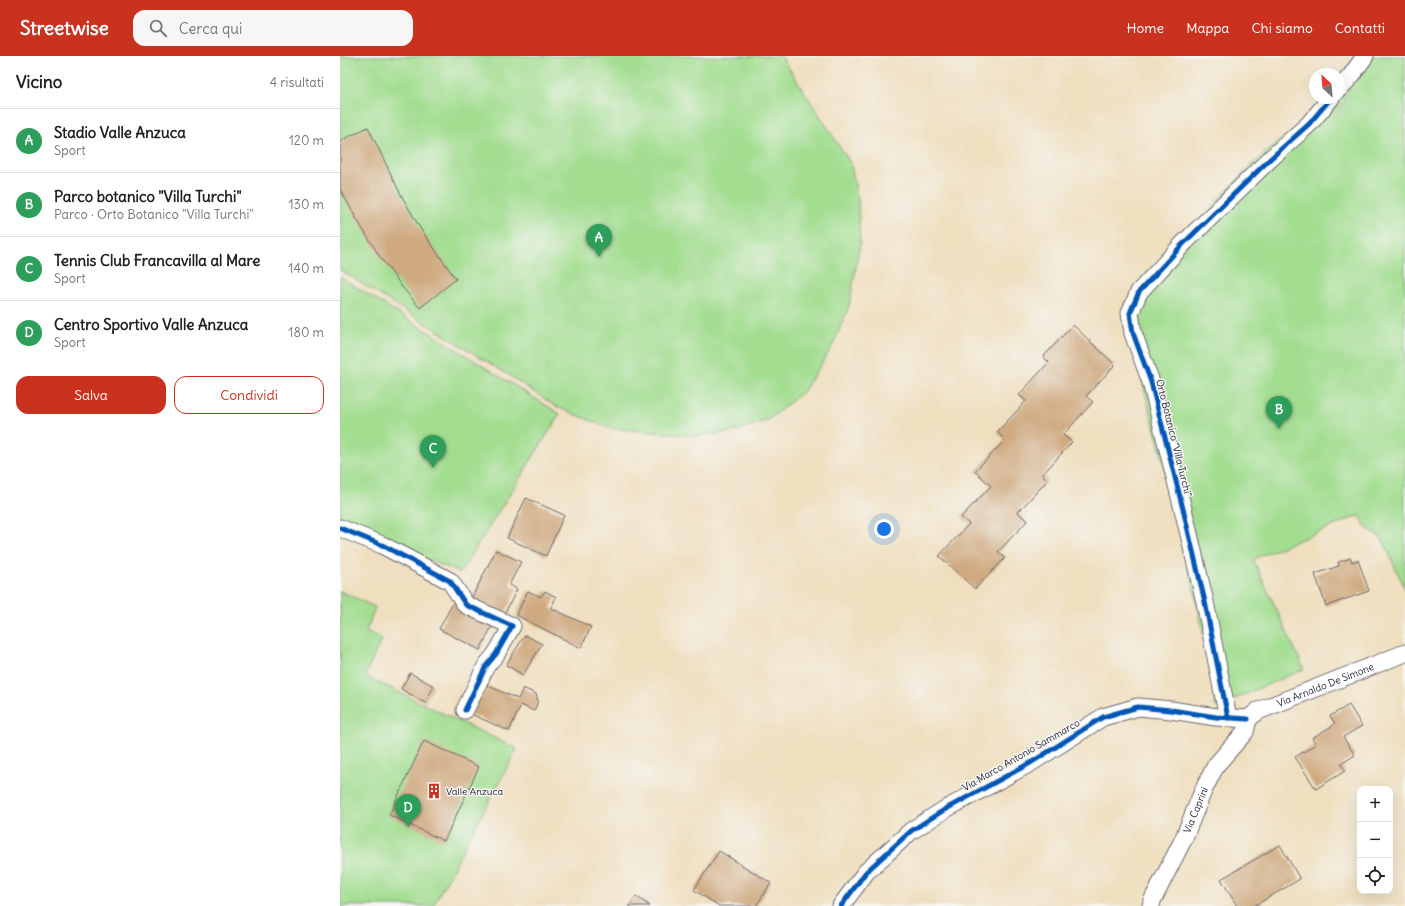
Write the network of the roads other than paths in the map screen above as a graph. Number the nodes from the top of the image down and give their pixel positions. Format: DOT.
graph roads {
  1 [pos="1365,56"];
  2 [pos="1345,82"];
  3 [pos="1326,104"];
  4 [pos="340,528"];
  5 [pos="1405,653"];
  6 [pos="465,710"];
  7 [pos="1222,718"];
  8 [pos="1248,719"];
  9 [pos="841,906"];
  10 [pos="1151,906"];
  1 -- 2 [label="street"];
  3 -- 7 [label="street, Orto Botanico \"Villa Turchi\""];
  4 -- 6 [label="street"];
  5 -- 8 [label="street, Via Arnaldo De Simone"];
  7 -- 8 [label="street, Via Marco Antonio Sammarco"];
  7 -- 9 [label="street, Via Marco Antonio Sammarco"];
  8 -- 10 [label="street, Via Caprini"];
}
